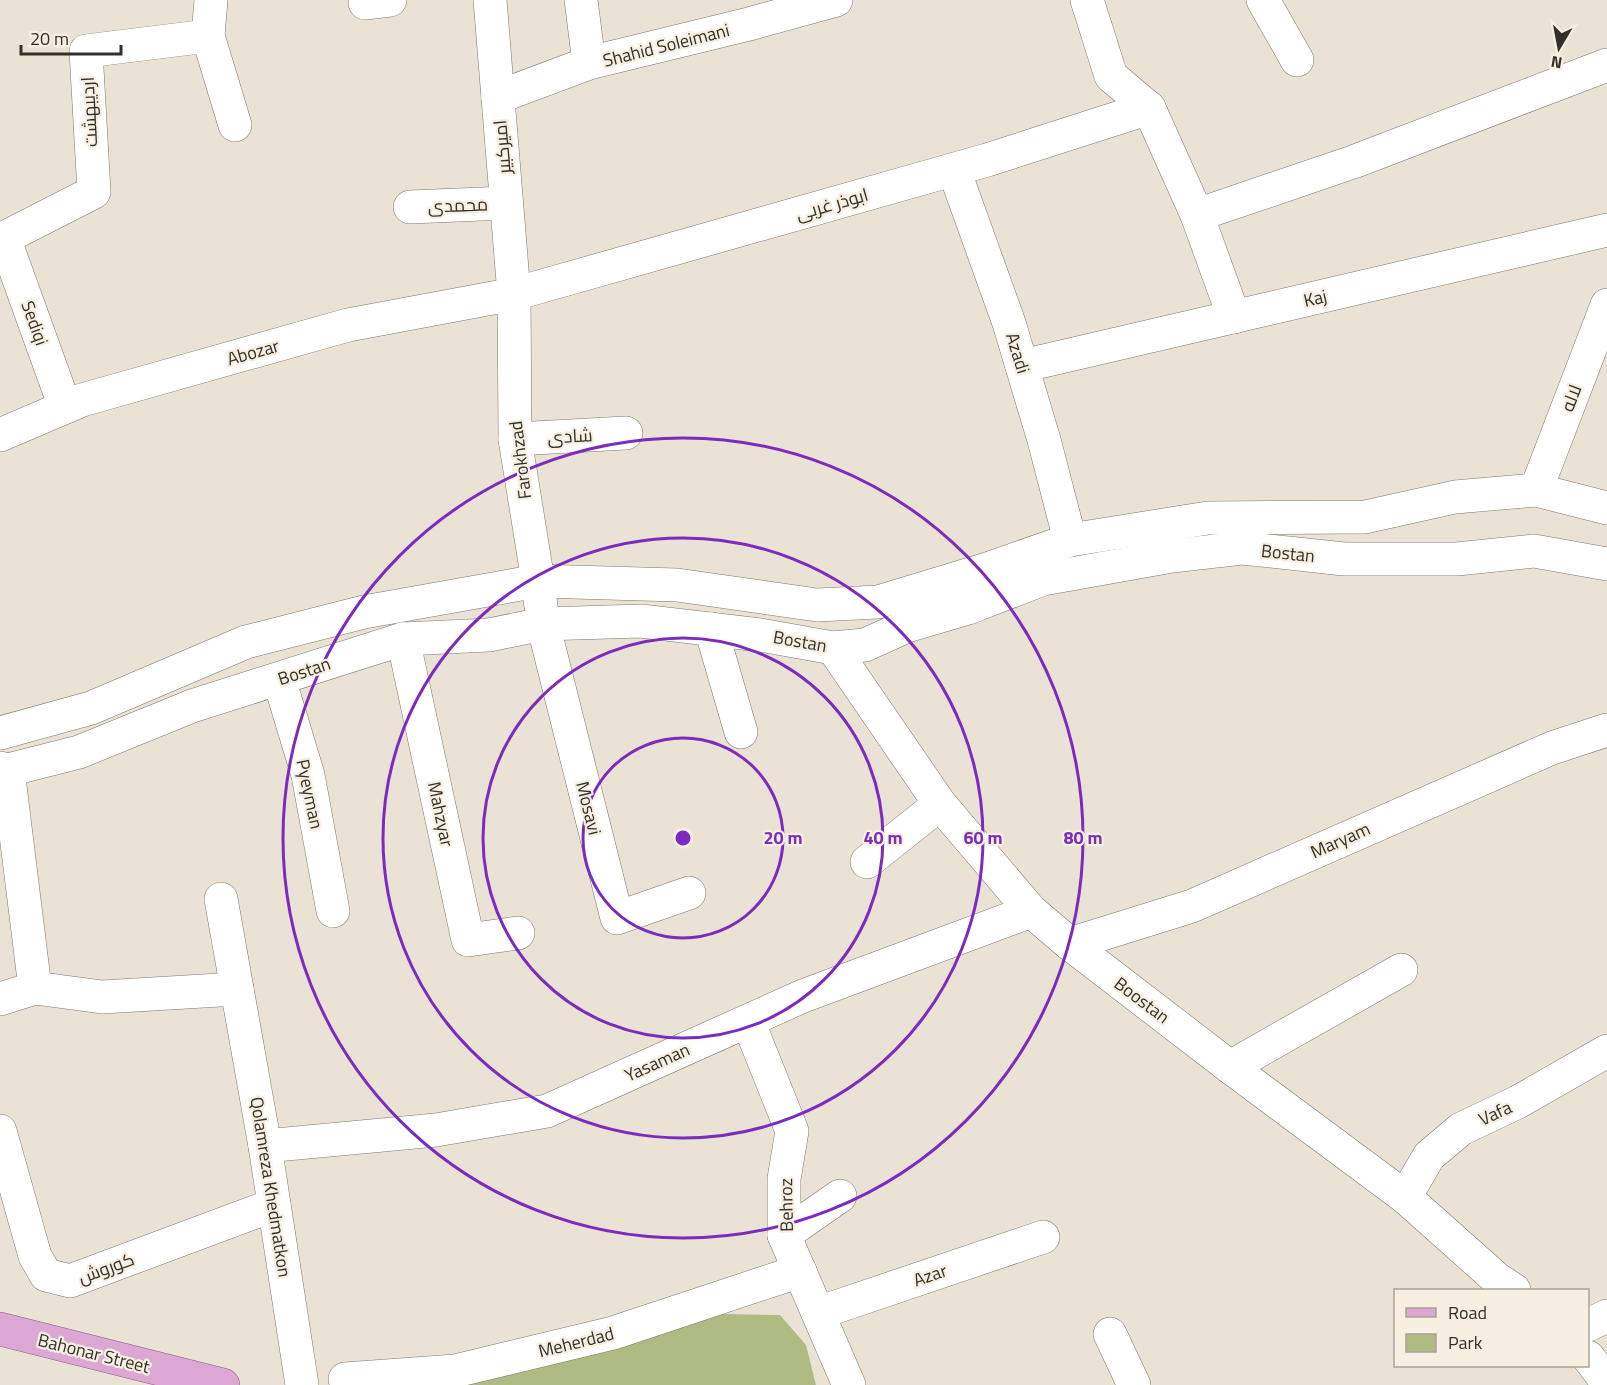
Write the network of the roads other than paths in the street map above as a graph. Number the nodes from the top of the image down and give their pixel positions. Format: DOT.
graph roads {
  1 [pos="211,0"];
  2 [pos="490,0"];
  3 [pos="581,0"];
  4 [pos="836,0"];
  5 [pos="1087,0"];
  6 [pos="1263,0"];
  7 [pos="208,36"];
  8 [pos="1297,60"];
  9 [pos="589,63"];
  10 [pos="1607,65"];
  11 [pos="498,97"];
  12 [pos="1149,108"];
  13 [pos="235,125"];
  14 [pos="954,170"];
  15 [pos="506,203"];
  16 [pos="410,207"];
  17 [pos="1197,215"];
  18 [pos="1607,230"];
  19 [pos="2,238"];
  20 [pos="514,294"];
  21 [pos="1607,305"];
  22 [pos="1234,317"];
  23 [pos="1022,366"];
  24 [pos="65,407"];
  25 [pos="626,433"];
  26 [pos="0,435"];
  27 [pos="515,439"];
  28 [pos="1536,490"];
  29 [pos="1607,508"];
  30 [pos="1070,540"];
  31 [pos="1607,564"];
  32 [pos="538,581"];
  33 [pos="543,624"];
  34 [pos="711,629"];
  35 [pos="403,639"];
  36 [pos="833,648"];
  37 [pos="279,679"];
  38 [pos="1607,730"];
  39 [pos="741,732"];
  40 [pos="0,733"];
  41 [pos="4,769"];
  42 [pos="940,804"];
  43 [pos="867,862"];
  44 [pos="689,893"];
  45 [pos="221,899"];
  46 [pos="333,911"];
  47 [pos="1031,911"];
  48 [pos="518,933"];
  49 [pos="1070,944"];
  50 [pos="1401,970"];
  51 [pos="35,988"];
  52 [pos="237,989"];
  53 [pos="0,999"];
  54 [pos="747,1021"];
  55 [pos="1607,1051"];
  56 [pos="1230,1067"];
  57 [pos="0,1131"];
  58 [pos="265,1146"];
  59 [pos="6,1176"];
  60 [pos="840,1196"];
  61 [pos="1404,1197"];
  62 [pos="274,1205"];
  63 [pos="784,1235"];
  64 [pos="1043,1237"];
  65 [pos="800,1271"];
  66 [pos="1512,1289"];
  67 [pos="818,1313"];
  68 [pos="1607,1316"];
  69 [pos="1589,1324"];
  70 [pos="0,1329"];
  71 [pos="1110,1334"];
  72 [pos="1589,1360"];
  73 [pos="345,1379"];
  74 [pos="1607,1382"];
  75 [pos="223,1385"];
  76 [pos="302,1385"];
  77 [pos="849,1385"];
  78 [pos="1134,1385"];
  1 -- 7 [label="street"];
  2 -- 11 [label="street, امیرکبیر"];
  3 -- 9 [label="street"];
  4 -- 9 [label="street, Shahid Soleimani"];
  5 -- 12 [label="street"];
  6 -- 8 [label="street"];
  7 -- 13 [label="street"];
  7 -- 19 [label="street, اردیبهشت"];
  9 -- 11 [label="street, Shahid Soleimani"];
  10 -- 17 [label="street"];
  11 -- 15 [label="street, امیرکبیر"];
  12 -- 14 [label="street, ابوذر غربی"];
  12 -- 17 [label="street"];
  14 -- 20 [label="street, ابوذر غربی"];
  14 -- 23 [label="street, Azadi"];
  15 -- 16 [label="street, محمدی"];
  15 -- 20 [label="street, امیرکبیر"];
  17 -- 22 [label="street"];
  18 -- 22 [label="street, Kaj"];
  19 -- 24 [label="street, Sediqi"];
  20 -- 24 [label="street, Abozar"];
  20 -- 27 [label="street, Farokhzad"];
  21 -- 28 [label="street, لاله"];
  22 -- 23 [label="street, Kaj"];
  23 -- 30 [label="street, Azadi"];
  24 -- 26 [label="street, Abozar"];
  25 -- 27 [label="street, شادی"];
  27 -- 32 [label="street, Farokhzad"];
  28 -- 29 [label="street, Bostan"];
  28 -- 30 [label="street, Bostan"];
  30 -- 32 [label="street, Bostan"];
  31 -- 36 [label="street, Bostan"];
  32 -- 33 [label="street, Farokhzad"];
  32 -- 40 [label="street, Bostan"];
  33 -- 34 [label="street, Bostan"];
  33 -- 35 [label="street, Bostan"];
  33 -- 44 [label="street, Mosavi"];
  34 -- 36 [label="street, Bostan"];
  34 -- 39 [label="street"];
  35 -- 37 [label="street, Bostan"];
  35 -- 48 [label="street, Mahzyar"];
  36 -- 42 [label="street, Boostan"];
  37 -- 41 [label="street, Bostan"];
  37 -- 46 [label="street, Pyeyman"];
  38 -- 49 [label="street, Maryam"];
  41 -- 51 [label="street"];
  42 -- 43 [label="street"];
  42 -- 47 [label="street, Boostan"];
  45 -- 52 [label="street, Qolamreza Khedmatkon"];
  47 -- 49 [label="street, Boostan"];
  47 -- 54 [label="street, Yasaman"];
  49 -- 56 [label="street, Boostan"];
  50 -- 56 [label="street"];
  51 -- 52 [label="street"];
  51 -- 53 [label="street"];
  52 -- 58 [label="street, Qolamreza Khedmatkon"];
  54 -- 58 [label="street, Yasaman"];
  54 -- 63 [label="street, Behroz"];
  55 -- 61 [label="street, Vafa"];
  56 -- 61 [label="street, Boostan"];
  57 -- 59 [label="street, کوروش"];
  58 -- 62 [label="street, Qolamreza Khedmatkon"];
  59 -- 62 [label="street, کوروش"];
  60 -- 63 [label="street"];
  61 -- 66 [label="street, Boostan"];
  62 -- 76 [label="street, Qolamreza Khedmatkon"];
  63 -- 65 [label="street, Behroz"];
  64 -- 67 [label="street, Azar"];
  65 -- 67 [label="street, Behroz"];
  65 -- 73 [label="street, Meherdad"];
  67 -- 77 [label="street, Behroz"];
  68 -- 69 [label="street"];
  70 -- 75 [label="main road, Bahonar Street"];
  71 -- 78 [label="street"];
  72 -- 74 [label="street"];
}
